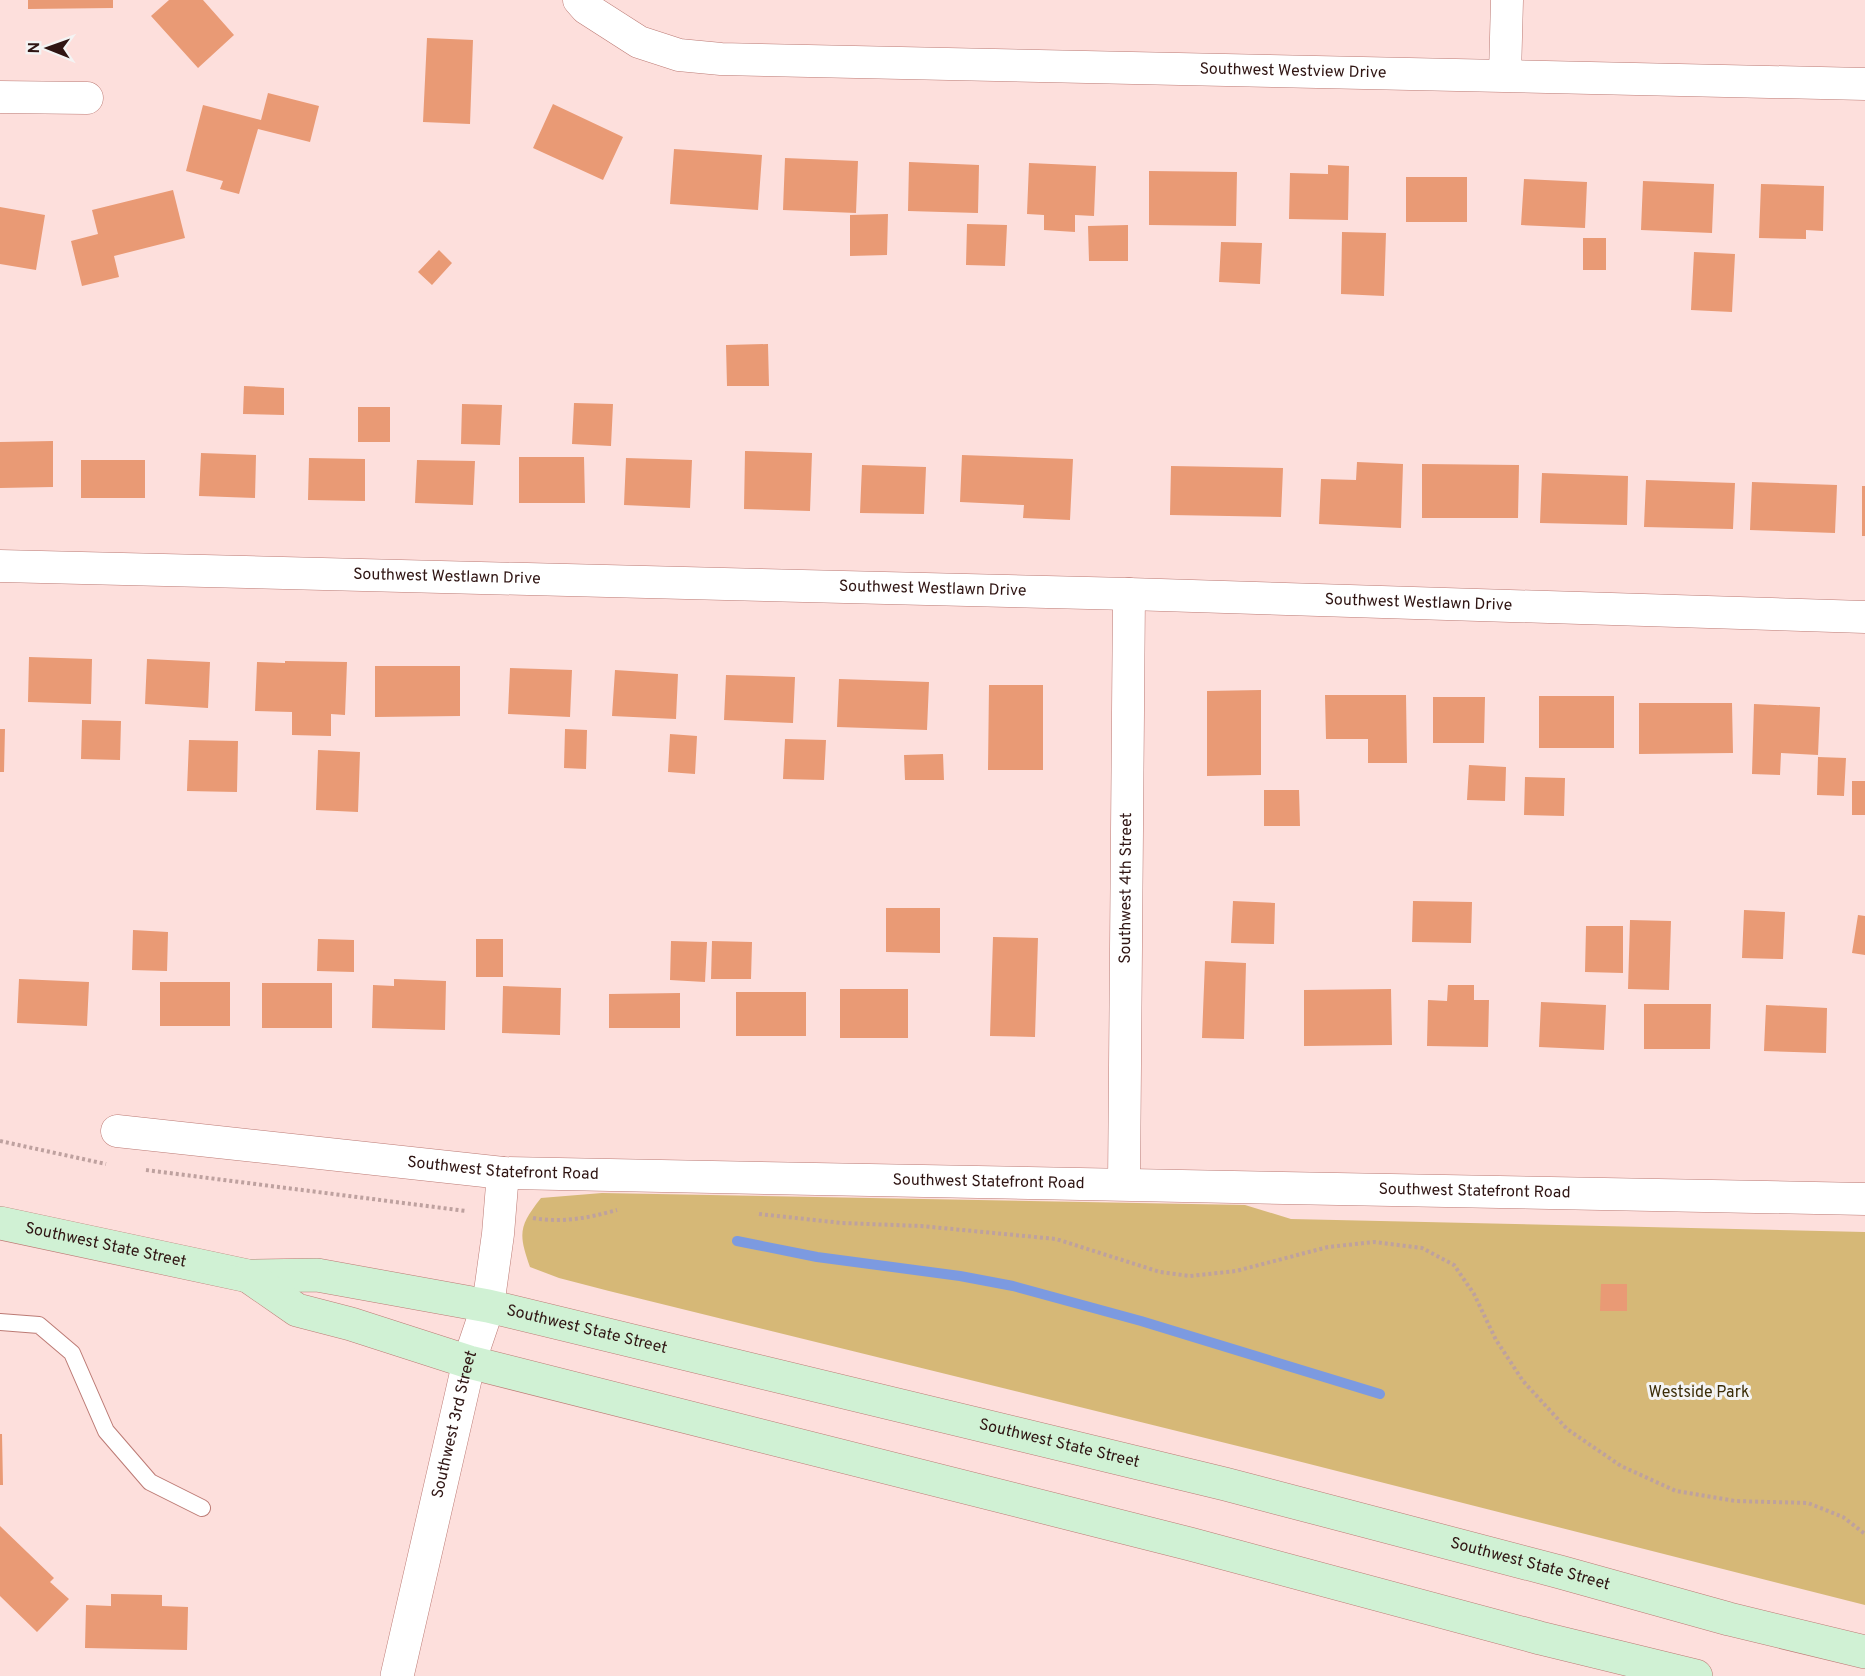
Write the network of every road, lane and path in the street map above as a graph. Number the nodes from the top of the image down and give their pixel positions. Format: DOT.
graph roads {
  1 [pos="579,0"];
  2 [pos="1507,0"];
  3 [pos="1505,75"];
  4 [pos="1865,84"];
  5 [pos="0,97"];
  6 [pos="87,98"];
  7 [pos="0,566"];
  8 [pos="1129,594"];
  9 [pos="1865,617"];
  10 [pos="117,1131"];
  11 [pos="0,1141"];
  12 [pos="113,1165"];
  13 [pos="137,1169"];
  14 [pos="503,1173"];
  15 [pos="1124,1184"];
  16 [pos="1865,1199"];
  17 [pos="628,1207"];
  18 [pos="500,1213"];
  19 [pos="759,1214"];
  20 [pos="0,1223"];
  21 [pos="248,1276"];
  22 [pos="488,1306"];
  23 [pos="0,1322"];
  24 [pos="469,1362"];
  25 [pos="202,1508"];
  26 [pos="1865,1534"];
  27 [pos="1865,1652"];
  28 [pos="397,1676"];
  29 [pos="1696,1676"];
  1 -- 3 [label="street, Southwest Westview Drive"];
  2 -- 3 [label="street"];
  3 -- 4 [label="street, Southwest Westview Drive"];
  5 -- 6 [label="street"];
  7 -- 8 [label="street, Southwest Westlawn Drive"];
  8 -- 9 [label="street, Southwest Westlawn Drive"];
  8 -- 15 [label="street, Southwest 4th Street"];
  10 -- 14 [label="street, Southwest Statefront Road"];
  11 -- 12 [label="path"];
  13 -- 18 [label="path"];
  14 -- 15 [label="street, Southwest Statefront Road"];
  14 -- 18 [label="street, Southwest 3rd Street"];
  15 -- 16 [label="street, Southwest Statefront Road"];
  17 -- 18 [label="path"];
  18 -- 22 [label="street, Southwest 3rd Street"];
  19 -- 26 [label="path"];
  20 -- 21 [label="main road, Southwest State Street"];
  21 -- 22 [label="main road, Southwest State Street"];
  21 -- 24 [label="main road, Southwest State Street"];
  22 -- 24 [label="street, Southwest 3rd Street"];
  22 -- 27 [label="main road, Southwest State Street"];
  23 -- 25 [label="lane"];
  24 -- 28 [label="street, Southwest 3rd Street"];
  24 -- 29 [label="main road, Southwest State Street"];
}
